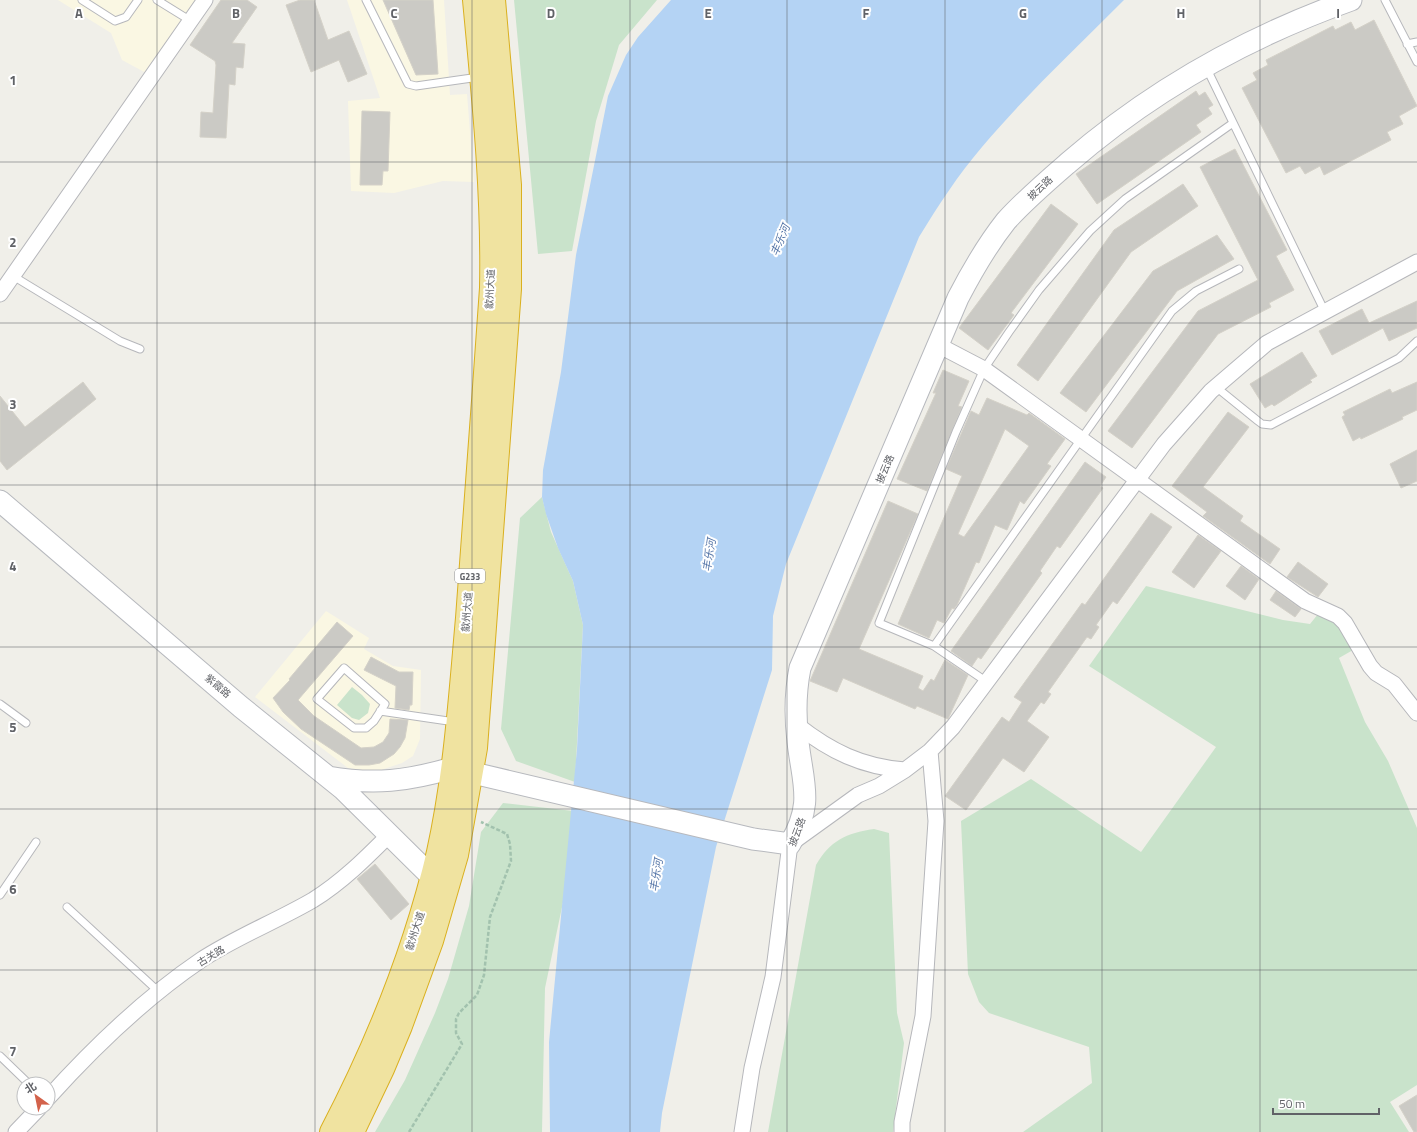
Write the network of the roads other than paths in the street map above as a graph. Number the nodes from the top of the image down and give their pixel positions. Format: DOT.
graph roads {
  1 [pos="82,0"];
  2 [pos="138,0"];
  3 [pos="157,0"];
  4 [pos="205,0"];
  5 [pos="366,0"];
  6 [pos="474,0"];
  7 [pos="494,0"];
  8 [pos="1351,0"];
  9 [pos="1384,0"];
  10 [pos="191,21"];
  11 [pos="1417,42"];
  12 [pos="1407,44"];
  13 [pos="1417,62"];
  14 [pos="1205,65"];
  15 [pos="481,77"];
  16 [pos="1233,123"];
  17 [pos="1417,262"];
  18 [pos="1239,269"];
  19 [pos="13,276"];
  20 [pos="0,294"];
  21 [pos="1325,312"];
  22 [pos="1417,341"];
  23 [pos="938,345"];
  24 [pos="140,349"];
  25 [pos="984,369"];
  26 [pos="1216,387"];
  27 [pos="1081,439"];
  28 [pos="1138,479"];
  29 [pos="0,501"];
  30 [pos="934,646"];
  31 [pos="987,682"];
  32 [pos="0,704"];
  33 [pos="380,712"];
  34 [pos="1417,713"];
  35 [pos="458,722"];
  36 [pos="26,723"];
  37 [pos="797,725"];
  38 [pos="930,751"];
  39 [pos="905,770"];
  40 [pos="462,771"];
  41 [pos="328,777"];
  42 [pos="389,835"];
  43 [pos="36,842"];
  44 [pos="790,844"];
  45 [pos="431,876"];
  46 [pos="0,895"];
  47 [pos="67,907"];
  48 [pos="159,992"];
  49 [pos="0,1056"];
  50 [pos="21,1076"];
  51 [pos="56,1090"];
  52 [pos="31,1116"];
  53 [pos="16,1132"];
  54 [pos="331,1132"];
  55 [pos="352,1132"];
  56 [pos="742,1132"];
  57 [pos="902,1132"];
  1 -- 2 [label="lane"];
  3 -- 10 [label="lane"];
  4 -- 10 [label="street"];
  5 -- 15 [label="lane"];
  6 -- 15 [label="highway, 歙州大道 / G233"];
  7 -- 40 [label="highway, 歙州大道 / G233"];
  8 -- 14 [label="street, 披云路"];
  9 -- 12 [label="lane"];
  10 -- 19 [label="street"];
  11 -- 12 [label="lane"];
  12 -- 13 [label="lane"];
  14 -- 16 [label="lane"];
  14 -- 23 [label="street, 披云路"];
  15 -- 35 [label="highway, 歙州大道 / G233"];
  16 -- 21 [label="lane"];
  16 -- 25 [label="lane"];
  17 -- 21 [label="street"];
  18 -- 27 [label="lane"];
  19 -- 20 [label="street"];
  19 -- 24 [label="lane"];
  21 -- 26 [label="street"];
  22 -- 26 [label="lane"];
  23 -- 25 [label="street"];
  23 -- 37 [label="street, 披云路"];
  25 -- 27 [label="street"];
  25 -- 30 [label="lane"];
  26 -- 28 [label="street"];
  27 -- 28 [label="street"];
  27 -- 30 [label="lane"];
  28 -- 31 [label="street"];
  28 -- 34 [label="street"];
  29 -- 41 [label="street, 紫霞路"];
  30 -- 31 [label="lane"];
  31 -- 38 [label="street"];
  32 -- 36 [label="lane"];
  33 -- 33 [label="lane"];
  33 -- 35 [label="lane"];
  35 -- 40 [label="highway, 歙州大道 / G233"];
  37 -- 39 [label="street"];
  37 -- 44 [label="street, 披云路"];
  38 -- 39 [label="street"];
  38 -- 57 [label="street"];
  39 -- 44 [label="street"];
  40 -- 41 [label="street"];
  40 -- 44 [label="street"];
  40 -- 45 [label="highway, 歙州大道 / G233"];
  40 -- 55 [label="highway, 歙州大道 / G233"];
  41 -- 42 [label="street, 紫霞路"];
  42 -- 45 [label="street, 紫霞路"];
  42 -- 48 [label="street, 古关路"];
  43 -- 46 [label="lane"];
  44 -- 56 [label="street, 披云路"];
  45 -- 54 [label="highway, 歙州大道 / G233"];
  47 -- 48 [label="lane"];
  48 -- 51 [label="street, 古关路"];
  49 -- 50 [label="lane"];
  52 -- 53 [label="street"];
}
